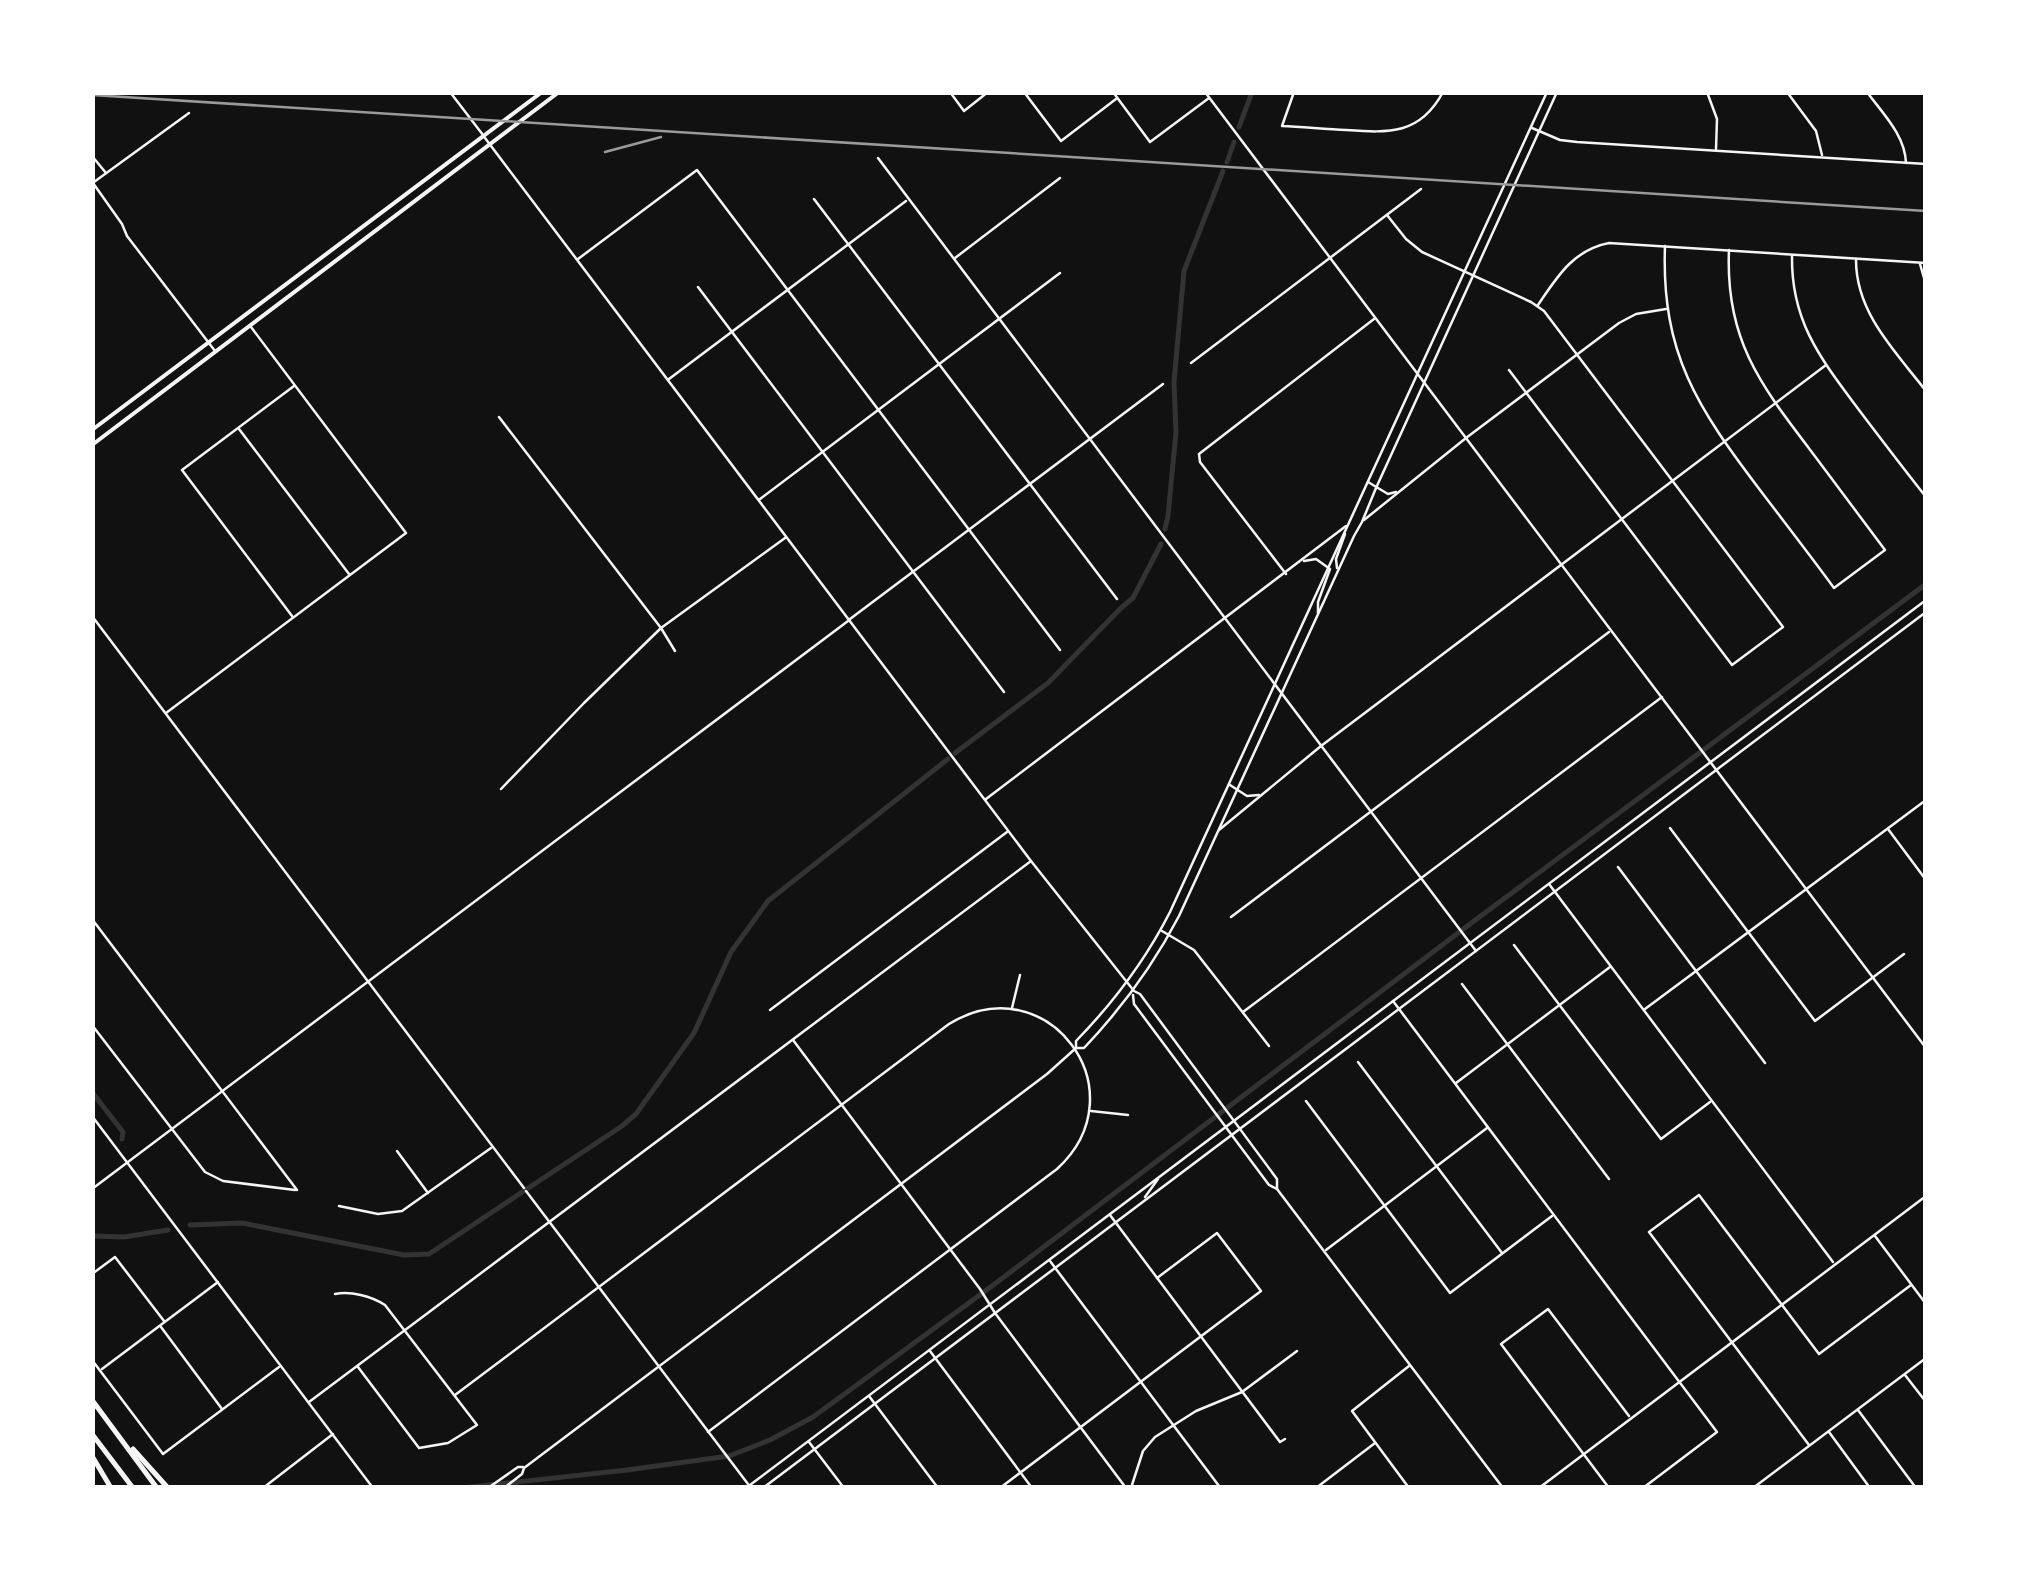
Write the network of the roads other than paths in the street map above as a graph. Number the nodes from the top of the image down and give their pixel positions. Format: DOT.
graph roads {
  1 [pos="450,92"];
  2 [pos="542,92"];
  3 [pos="559,92"];
  4 [pos="950,92"];
  5 [pos="988,92"];
  6 [pos="1024,92"];
  7 [pos="1113,92"];
  8 [pos="1205,92"];
  9 [pos="1294,92"];
  10 [pos="1444,92"];
  11 [pos="1546,92"];
  12 [pos="1557,92"];
  13 [pos="1707,92"];
  14 [pos="1786,92"];
  15 [pos="1866,92"];
  16 [pos="1117,98"];
  17 [pos="1209,98"];
  18 [pos="189,113"];
  19 [pos="1531,127"];
  20 [pos="1540,131"];
  21 [pos="484,136"];
  22 [pos="491,145"];
  23 [pos="1716,151"];
  24 [pos="92,156"];
  25 [pos="878,158"];
  26 [pos="1822,158"];
  27 [pos="1906,163"];
  28 [pos="1926,164"];
  29 [pos="107,174"];
  30 [pos="1060,178"];
  31 [pos="93,183"];
  32 [pos="1421,190"];
  33 [pos="908,199"];
  34 [pos="814,200"];
  35 [pos="1386,216"];
  36 [pos="848,244"];
  37 [pos="1665,246"];
  38 [pos="1728,250"];
  39 [pos="1792,254"];
  40 [pos="1330,258"];
  41 [pos="1856,258"];
  42 [pos="954,259"];
  43 [pos="577,260"];
  44 [pos="1920,262"];
  45 [pos="1926,262"];
  46 [pos="1465,271"];
  47 [pos="1060,273"];
  48 [pos="1474,275"];
  49 [pos="1926,285"];
  50 [pos="698,287"];
  51 [pos="788,290"];
  52 [pos="1537,306"];
  53 [pos="1668,309"];
  54 [pos="1375,318"];
  55 [pos="999,319"];
  56 [pos="250,326"];
  57 [pos="732,332"];
  58 [pos="209,343"];
  59 [pos="216,352"];
  60 [pos="1578,354"];
  61 [pos="1191,363"];
  62 [pos="938,364"];
  63 [pos="1826,365"];
  64 [pos="1509,370"];
  65 [pos="1417,374"];
  66 [pos="668,380"];
  67 [pos="1163,384"];
  68 [pos="1424,384"];
  69 [pos="295,385"];
  70 [pos="1926,391"];
  71 [pos="1526,392"];
  72 [pos="1774,404"];
  73 [pos="878,410"];
  74 [pos="499,417"];
  75 [pos="238,428"];
  76 [pos="92,430"];
  77 [pos="1466,438"];
  78 [pos="1090,439"];
  79 [pos="1724,442"];
  80 [pos="92,445"];
  81 [pos="822,452"];
  82 [pos="1673,480"];
  83 [pos="1368,482"];
  84 [pos="1029,484"];
  85 [pos="1376,488"];
  86 [pos="1402,490"];
  87 [pos="1926,497"];
  88 [pos="758,500"];
  89 [pos="1622,519"];
  90 [pos="1362,522"];
  91 [pos="1348,526"];
  92 [pos="969,530"];
  93 [pos="1345,532"];
  94 [pos="786,537"];
  95 [pos="1302,561"];
  96 [pos="1562,564"];
  97 [pos="1328,566"];
  98 [pos="1338,570"];
  99 [pos="913,572"];
  100 [pos="1286,574"];
  101 [pos="350,575"];
  102 [pos="1117,600"];
  103 [pos="1926,600"];
  104 [pos="1926,612"];
  105 [pos="1318,613"];
  106 [pos="92,616"];
  107 [pos="293,618"];
  108 [pos="1226,619"];
  109 [pos="849,620"];
  110 [pos="661,628"];
  111 [pos="1612,631"];
  112 [pos="675,650"];
  113 [pos="1060,650"];
  114 [pos="1275,684"];
  115 [pos="1004,692"];
  116 [pos="1281,693"];
  117 [pos="1662,697"];
  118 [pos="166,713"];
  119 [pos="1321,746"];
  120 [pos="1710,762"];
  121 [pos="1716,770"];
  122 [pos="1229,784"];
  123 [pos="501,789"];
  124 [pos="1237,790"];
  125 [pos="1265,792"];
  126 [pos="985,800"];
  127 [pos="1926,800"];
  128 [pos="1371,812"];
  129 [pos="1670,828"];
  130 [pos="1887,828"];
  131 [pos="1218,830"];
  132 [pos="1008,831"];
  133 [pos="1031,861"];
  134 [pos="1618,867"];
  135 [pos="1421,878"];
  136 [pos="1926,880"];
  137 [pos="1548,883"];
  138 [pos="1806,888"];
  139 [pos="1554,891"];
  140 [pos="1231,917"];
  141 [pos="92,920"];
  142 [pos="1161,930"];
  143 [pos="1748,932"];
  144 [pos="1169,935"];
  145 [pos="1470,943"];
  146 [pos="1514,945"];
  147 [pos="1476,951"];
  148 [pos="1904,954"];
  149 [pos="1610,966"];
  150 [pos="1696,971"];
  151 [pos="1020,975"];
  152 [pos="1874,978"];
  153 [pos="368,982"];
  154 [pos="1127,983"];
  155 [pos="1462,984"];
  156 [pos="1134,991"];
  157 [pos="1393,1001"];
  158 [pos="1560,1005"];
  159 [pos="1012,1009"];
  160 [pos="1398,1009"];
  161 [pos="770,1010"];
  162 [pos="1643,1010"];
  163 [pos="1243,1012"];
  164 [pos="92,1025"];
  165 [pos="792,1039"];
  166 [pos="1507,1044"];
  167 [pos="1269,1046"];
  168 [pos="1076,1048"];
  169 [pos="1926,1048"];
  170 [pos="1358,1062"];
  171 [pos="1765,1063"];
  172 [pos="1455,1084"];
  173 [pos="222,1091"];
  174 [pos="1306,1101"];
  175 [pos="1712,1101"];
  176 [pos="841,1104"];
  177 [pos="1089,1110"];
  178 [pos="92,1116"];
  179 [pos="1128,1116"];
  180 [pos="1232,1118"];
  181 [pos="1224,1124"];
  182 [pos="1488,1127"];
  183 [pos="172,1129"];
  184 [pos="1240,1129"];
  185 [pos="1232,1135"];
  186 [pos="493,1147"];
  187 [pos="397,1151"];
  188 [pos="128,1162"];
  189 [pos="1436,1166"];
  190 [pos="1166,1171"];
  191 [pos="1608,1179"];
  192 [pos="901,1184"];
  193 [pos="1277,1188"];
  194 [pos="92,1189"];
  195 [pos="428,1193"];
  196 [pos="1926,1196"];
  197 [pos="1144,1200"];
  198 [pos="1384,1205"];
  199 [pos="339,1206"];
  200 [pos="1109,1214"];
  201 [pos="1553,1215"];
  202 [pos="549,1222"];
  203 [pos="1115,1222"];
  204 [pos="1874,1235"];
  205 [pos="950,1249"];
  206 [pos="1325,1252"];
  207 [pos="1502,1254"];
  208 [pos="1049,1260"];
  209 [pos="1834,1264"];
  210 [pos="1055,1268"];
  211 [pos="92,1274"];
  212 [pos="1157,1278"];
  213 [pos="218,1282"];
  214 [pos="1912,1285"];
  215 [pos="599,1287"];
  216 [pos="335,1294"];
  217 [pos="991,1303"];
  218 [pos="1782,1304"];
  219 [pos="1926,1304"];
  220 [pos="995,1313"];
  221 [pos="162,1324"];
  222 [pos="405,1330"];
  223 [pos="1201,1336"];
  224 [pos="1732,1342"];
  225 [pos="928,1350"];
  226 [pos="1297,1351"];
  227 [pos="934,1358"];
  228 [pos="1926,1358"];
  229 [pos="92,1360"];
  230 [pos="1410,1365"];
  231 [pos="281,1366"];
  232 [pos="357,1366"];
  233 [pos="660,1366"];
  234 [pos="100,1370"];
  235 [pos="1904,1374"];
  236 [pos="1140,1382"];
  237 [pos="1679,1382"];
  238 [pos="1242,1392"];
  239 [pos="868,1395"];
  240 [pos="454,1396"];
  241 [pos="92,1400"];
  242 [pos="309,1402"];
  243 [pos="1926,1402"];
  244 [pos="875,1403"];
  245 [pos="1857,1409"];
  246 [pos="223,1410"];
  247 [pos="1630,1418"];
  248 [pos="1173,1425"];
  249 [pos="1080,1427"];
  250 [pos="112,1428"];
  251 [pos="1828,1431"];
  252 [pos="708,1432"];
  253 [pos="92,1434"];
  254 [pos="333,1434"];
  255 [pos="1285,1439"];
  256 [pos="808,1441"];
  257 [pos="1375,1444"];
  258 [pos="1809,1445"];
  259 [pos="814,1448"];
  260 [pos="1583,1454"];
  261 [pos="92,1456"];
  262 [pos="524,1468"];
  263 [pos="1020,1472"];
  264 [pos="1219,1486"];
  265 [pos="489,1487"];
  266 [pos="749,1487"];
  267 [pos="112,1488"];
  268 [pos="133,1488"];
  269 [pos="157,1488"];
  270 [pos="168,1488"];
  271 [pos="264,1488"];
  272 [pos="373,1488"];
  273 [pos="504,1488"];
  274 [pos="763,1488"];
  275 [pos="844,1488"];
  276 [pos="938,1488"];
  277 [pos="1000,1488"];
  278 [pos="1032,1488"];
  279 [pos="1128,1488"];
  280 [pos="1316,1488"];
  281 [pos="1409,1488"];
  282 [pos="1503,1488"];
  283 [pos="1539,1488"];
  284 [pos="1608,1488"];
  285 [pos="1643,1488"];
  286 [pos="1753,1488"];
  287 [pos="1870,1488"];
  288 [pos="1916,1488"];
  1 -- 21 [label="street"];
  2 -- 21 [label="main road"];
  3 -- 22 [label="main road"];
  4 -- 5 [label="street"];
  6 -- 16 [label="street"];
  7 -- 16 [label="street"];
  8 -- 17 [label="street"];
  9 -- 10 [label="street"];
  11 -- 19 [label="street"];
  12 -- 20 [label="street"];
  13 -- 23 [label="street"];
  14 -- 26 [label="street"];
  15 -- 27 [label="street"];
  16 -- 17 [label="street"];
  17 -- 40 [label="street"];
  18 -- 29 [label="street"];
  19 -- 20 [label="street"];
  19 -- 46 [label="street"];
  20 -- 23 [label="street"];
  20 -- 48 [label="street"];
  21 -- 22 [label="street"];
  21 -- 58 [label="main road"];
  22 -- 43 [label="street"];
  22 -- 56 [label="main road"];
  23 -- 26 [label="street"];
  24 -- 29 [label="street"];
  25 -- 33 [label="street"];
  26 -- 27 [label="street"];
  27 -- 28 [label="street"];
  29 -- 31 [label="street"];
  30 -- 42 [label="street"];
  31 -- 58 [label="street"];
  32 -- 35 [label="street"];
  33 -- 36 [label="street"];
  33 -- 42 [label="street"];
  34 -- 36 [label="street"];
  35 -- 40 [label="street"];
  35 -- 46 [label="street"];
  36 -- 51 [label="street"];
  36 -- 62 [label="street"];
  37 -- 38 [label="street"];
  37 -- 52 [label="street"];
  37 -- 53 [label="street"];
  38 -- 39 [label="street"];
  38 -- 72 [label="street"];
  39 -- 41 [label="street"];
  39 -- 63 [label="street"];
  40 -- 54 [label="street"];
  40 -- 61 [label="street"];
  41 -- 44 [label="street"];
  41 -- 70 [label="street"];
  42 -- 55 [label="street"];
  43 -- 51 [label="street"];
  43 -- 66 [label="street"];
  44 -- 45 [label="street"];
  44 -- 49 [label="street"];
  46 -- 48 [label="street"];
  46 -- 65 [label="street"];
  47 -- 55 [label="street"];
  48 -- 52 [label="street"];
  48 -- 68 [label="street"];
  50 -- 57 [label="street"];
  51 -- 57 [label="street"];
  51 -- 73 [label="street"];
  52 -- 60 [label="street"];
  53 -- 60 [label="street"];
  53 -- 79 [label="street"];
  54 -- 65 [label="street"];
  54 -- 100 [label="street"];
  55 -- 62 [label="street"];
  55 -- 78 [label="street"];
  56 -- 59 [label="main road"];
  56 -- 69 [label="street"];
  57 -- 66 [label="street"];
  57 -- 81 [label="street"];
  58 -- 59 [label="street"];
  58 -- 76 [label="main road"];
  59 -- 80 [label="main road"];
  60 -- 71 [label="street"];
  60 -- 82 [label="street"];
  62 -- 73 [label="street"];
  62 -- 84 [label="street"];
  63 -- 72 [label="street"];
  63 -- 87 [label="street"];
  64 -- 71 [label="street"];
  65 -- 68 [label="street"];
  65 -- 83 [label="street"];
  66 -- 88 [label="street"];
  67 -- 78 [label="street"];
  68 -- 77 [label="street"];
  68 -- 85 [label="street"];
  69 -- 75 [label="street"];
  69 -- 101 [label="street"];
  71 -- 77 [label="street"];
  71 -- 89 [label="street"];
  72 -- 79 [label="street"];
  72 -- 79 [label="street"];
  73 -- 81 [label="street"];
  73 -- 92 [label="street"];
  74 -- 110 [label="street"];
  75 -- 101 [label="street"];
  75 -- 107 [label="street"];
  77 -- 86 [label="street"];
  77 -- 96 [label="street"];
  78 -- 84 [label="street"];
  78 -- 108 [label="street"];
  79 -- 82 [label="street"];
  81 -- 88 [label="street"];
  81 -- 99 [label="street"];
  82 -- 89 [label="street"];
  82 -- 89 [label="street"];
  83 -- 85 [label="street"];
  83 -- 91 [label="street"];
  84 -- 92 [label="street"];
  84 -- 102 [label="street"];
  85 -- 86 [label="street"];
  85 -- 90 [label="street"];
  86 -- 90 [label="street"];
  88 -- 94 [label="street"];
  89 -- 96 [label="street"];
  90 -- 98 [label="street"];
  91 -- 93 [label="street"];
  91 -- 95 [label="street"];
  92 -- 99 [label="street"];
  92 -- 113 [label="street"];
  93 -- 97 [label="street"];
  93 -- 98 [label="street"];
  94 -- 109 [label="street"];
  94 -- 110 [label="street"];
  95 -- 97 [label="street"];
  95 -- 100 [label="street"];
  96 -- 111 [label="street"];
  96 -- 119 [label="street"];
  97 -- 105 [label="street"];
  97 -- 114 [label="street"];
  98 -- 105 [label="street"];
  99 -- 109 [label="street"];
  99 -- 115 [label="street"];
  100 -- 108 [label="street"];
  101 -- 107 [label="street"];
  103 -- 120 [label="street"];
  104 -- 121 [label="street"];
  105 -- 116 [label="street"];
  106 -- 118 [label="street"];
  107 -- 118 [label="street"];
  108 -- 114 [label="street"];
  108 -- 126 [label="street"];
  109 -- 126 [label="street"];
  109 -- 153 [label="street"];
  110 -- 112 [label="street"];
  110 -- 123 [label="street"];
  111 -- 117 [label="street"];
  111 -- 128 [label="street"];
  114 -- 116 [label="street"];
  114 -- 122 [label="street"];
  116 -- 119 [label="street"];
  116 -- 124 [label="street"];
  117 -- 120 [label="street"];
  117 -- 135 [label="street"];
  118 -- 153 [label="street"];
  119 -- 125 [label="street"];
  119 -- 128 [label="street"];
  120 -- 121 [label="street"];
  120 -- 137 [label="street"];
  121 -- 138 [label="street"];
  121 -- 139 [label="street"];
  122 -- 124 [label="street"];
  122 -- 142 [label="street"];
  124 -- 125 [label="street"];
  124 -- 131 [label="street"];
  125 -- 131 [label="street"];
  126 -- 132 [label="street"];
  127 -- 130 [label="street"];
  128 -- 135 [label="street"];
  128 -- 140 [label="street"];
  129 -- 143 [label="street"];
  130 -- 136 [label="street"];
  130 -- 138 [label="street"];
  131 -- 144 [label="street"];
  132 -- 133 [label="street"];
  132 -- 161 [label="street"];
  133 -- 154 [label="street"];
  133 -- 165 [label="street"];
  134 -- 150 [label="street"];
  135 -- 145 [label="street"];
  135 -- 163 [label="street"];
  137 -- 139 [label="street"];
  137 -- 145 [label="street"];
  138 -- 143 [label="street"];
  138 -- 152 [label="street"];
  139 -- 147 [label="street"];
  139 -- 149 [label="street"];
  141 -- 173 [label="street"];
  142 -- 144 [label="street"];
  142 -- 154 [label="street"];
  143 -- 150 [label="street"];
  143 -- 152 [label="street"];
  144 -- 156 [label="street"];
  144 -- 163 [label="street"];
  145 -- 147 [label="street"];
  145 -- 157 [label="street"];
  146 -- 158 [label="street"];
  147 -- 160 [label="street"];
  148 -- 152 [label="street"];
  149 -- 158 [label="street"];
  149 -- 162 [label="street"];
  150 -- 162 [label="street"];
  150 -- 171 [label="street"];
  151 -- 159 [label="street"];
  152 -- 169 [label="street"];
  153 -- 173 [label="street"];
  153 -- 186 [label="street"];
  154 -- 156 [label="street"];
  154 -- 168 [label="street"];
  155 -- 166 [label="street"];
  156 -- 168 [label="street"];
  156 -- 180 [label="street"];
  156 -- 181 [label="street"];
  157 -- 160 [label="street"];
  157 -- 180 [label="street"];
  158 -- 166 [label="street"];
  158 -- 175 [label="street"];
  159 -- 168 [label="street"];
  159 -- 176 [label="street"];
  160 -- 172 [label="street"];
  160 -- 184 [label="street"];
  162 -- 175 [label="street"];
  163 -- 167 [label="street"];
  164 -- 183 [label="street"];
  165 -- 176 [label="street"];
  165 -- 202 [label="street"];
  166 -- 172 [label="street"];
  166 -- 191 [label="street"];
  168 -- 177 [label="street"];
  168 -- 192 [label="street"];
  170 -- 189 [label="street"];
  172 -- 182 [label="street"];
  173 -- 183 [label="street"];
  173 -- 183 [label="street"];
  174 -- 198 [label="street"];
  175 -- 209 [label="street"];
  176 -- 192 [label="street"];
  176 -- 215 [label="street"];
  177 -- 179 [label="street"];
  177 -- 205 [label="street"];
  178 -- 188 [label="street"];
  180 -- 181 [label="street"];
  180 -- 184 [label="street"];
  181 -- 185 [label="street"];
  181 -- 190 [label="street"];
  182 -- 189 [label="street"];
  182 -- 201 [label="street"];
  183 -- 188 [label="street"];
  184 -- 185 [label="street"];
  184 -- 193 [label="street"];
  185 -- 193 [label="street"];
  185 -- 197 [label="street"];
  186 -- 195 [label="street"];
  186 -- 202 [label="street"];
  187 -- 195 [label="street"];
  188 -- 194 [label="street"];
  188 -- 213 [label="street"];
  189 -- 198 [label="street"];
  189 -- 207 [label="street"];
  190 -- 197 [label="street"];
  190 -- 200 [label="street"];
  192 -- 205 [label="street"];
  192 -- 233 [label="street"];
  193 -- 206 [label="street"];
  195 -- 199 [label="street"];
  196 -- 204 [label="street"];
  197 -- 203 [label="street"];
  198 -- 206 [label="street"];
  198 -- 207 [label="street"];
  200 -- 203 [label="street"];
  200 -- 208 [label="street"];
  201 -- 207 [label="street"];
  201 -- 237 [label="street"];
  202 -- 215 [label="street"];
  202 -- 222 [label="street"];
  203 -- 210 [label="street"];
  203 -- 212 [label="street"];
  204 -- 209 [label="street"];
  204 -- 214 [label="street"];
  205 -- 217 [label="street"];
  205 -- 252 [label="street"];
  206 -- 230 [label="street"];
  208 -- 210 [label="street"];
  208 -- 217 [label="street"];
  209 -- 218 [label="street"];
  210 -- 220 [label="street"];
  210 -- 236 [label="street"];
  211 -- 221 [label="street"];
  212 -- 223 [label="street"];
  212 -- 223 [label="street"];
  213 -- 221 [label="street"];
  213 -- 231 [label="street"];
  214 -- 218 [label="street"];
  214 -- 219 [label="street"];
  215 -- 233 [label="street"];
  215 -- 240 [label="street"];
  216 -- 222 [label="street"];
  217 -- 220 [label="street"];
  217 -- 225 [label="street"];
  218 -- 224 [label="street"];
  218 -- 224 [label="street"];
  220 -- 227 [label="street"];
  220 -- 249 [label="street"];
  221 -- 234 [label="street"];
  221 -- 246 [label="street"];
  222 -- 232 [label="street"];
  222 -- 240 [label="street"];
  223 -- 236 [label="street"];
  223 -- 238 [label="street"];
  224 -- 237 [label="street"];
  224 -- 258 [label="street"];
  225 -- 227 [label="street"];
  225 -- 239 [label="street"];
  226 -- 238 [label="street"];
  227 -- 244 [label="street"];
  227 -- 263 [label="street"];
  228 -- 235 [label="street"];
  229 -- 234 [label="street"];
  230 -- 257 [label="street"];
  230 -- 282 [label="street"];
  231 -- 242 [label="street"];
  231 -- 246 [label="street"];
  232 -- 240 [label="street"];
  232 -- 242 [label="street"];
  233 -- 252 [label="street"];
  233 -- 262 [label="street"];
  234 -- 246 [label="street"];
  235 -- 243 [label="street"];
  235 -- 245 [label="street"];
  236 -- 248 [label="street"];
  236 -- 249 [label="street"];
  237 -- 247 [label="street"];
  237 -- 285 [label="street"];
  238 -- 248 [label="street"];
  238 -- 255 [label="street"];
  239 -- 244 [label="street"];
  239 -- 256 [label="street"];
  241 -- 250 [label="highway"];
  242 -- 254 [label="street"];
  244 -- 259 [label="street"];
  244 -- 276 [label="street"];
  245 -- 251 [label="street"];
  245 -- 288 [label="street"];
  247 -- 260 [label="street"];
  247 -- 260 [label="street"];
  248 -- 264 [label="street"];
  248 -- 279 [label="street"];
  249 -- 263 [label="street"];
  249 -- 279 [label="street"];
  250 -- 269 [label="highway"];
  250 -- 270 [label="highway"];
  251 -- 258 [label="street"];
  251 -- 287 [label="street"];
  252 -- 266 [label="street"];
  253 -- 268 [label="highway"];
  254 -- 271 [label="street"];
  254 -- 272 [label="street"];
  256 -- 259 [label="street"];
  256 -- 266 [label="street"];
  257 -- 280 [label="street"];
  257 -- 281 [label="street"];
  258 -- 286 [label="street"];
  259 -- 274 [label="street"];
  259 -- 275 [label="street"];
  260 -- 283 [label="street"];
  260 -- 284 [label="street"];
  261 -- 267 [label="highway"];
  262 -- 265 [label="street"];
  262 -- 273 [label="street"];
  263 -- 277 [label="street"];
  263 -- 278 [label="street"];
}
